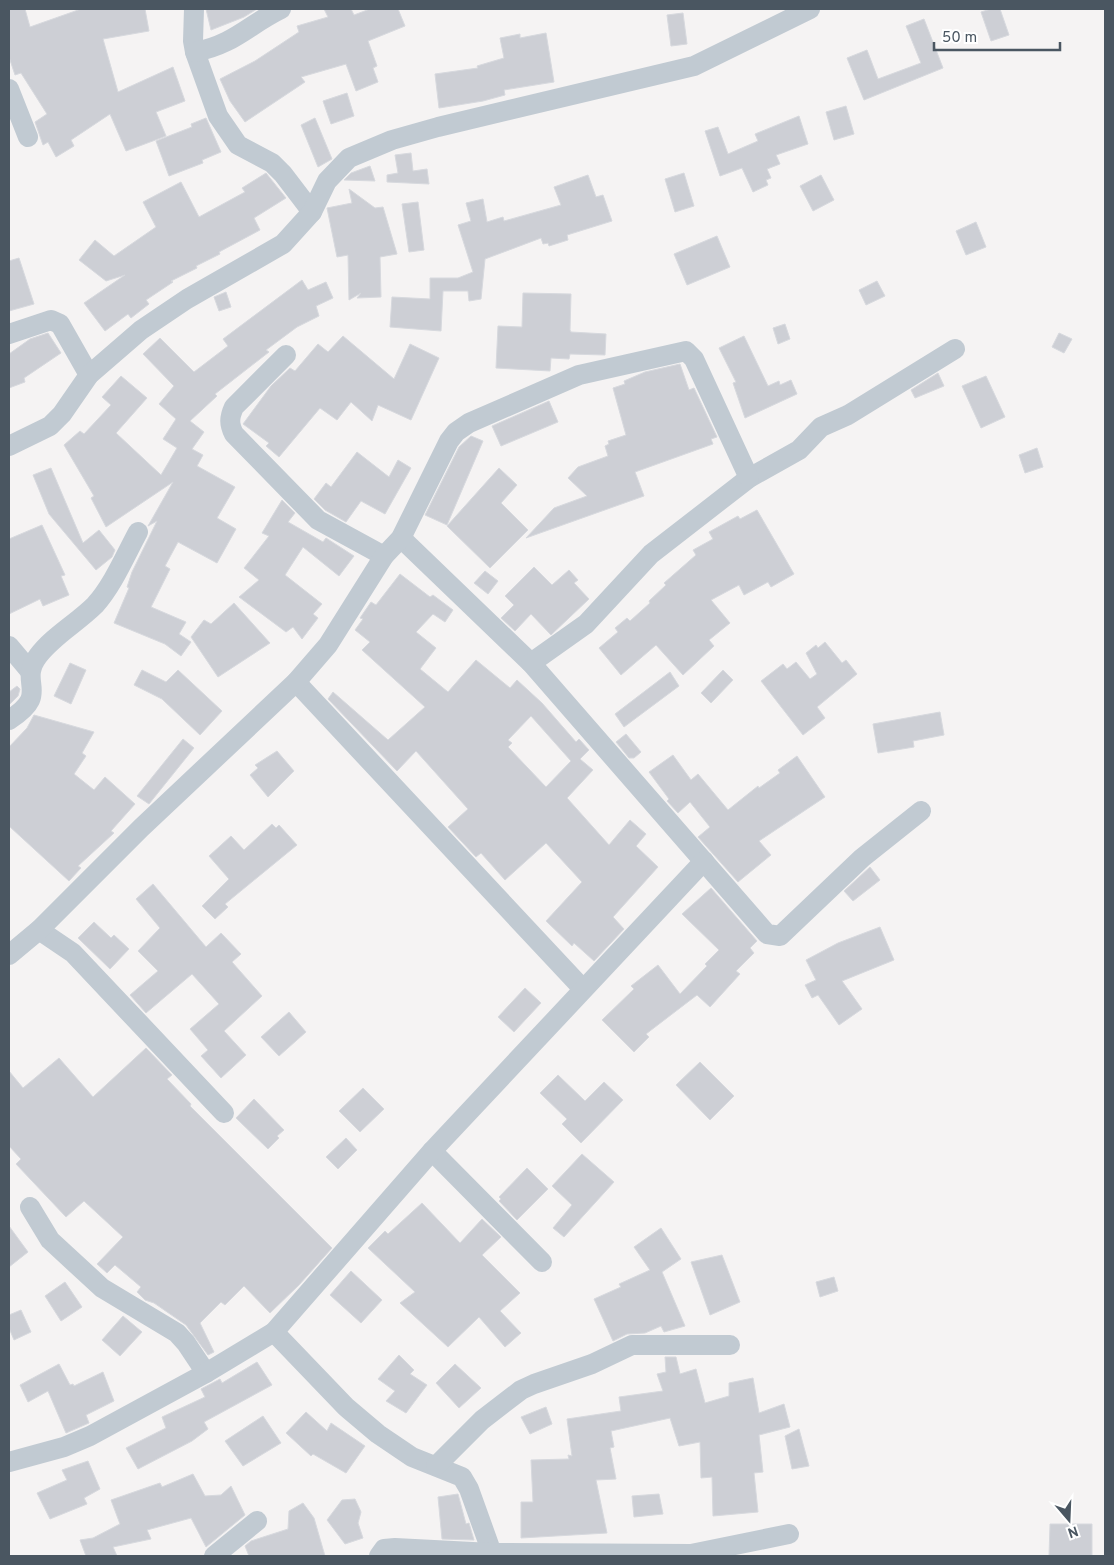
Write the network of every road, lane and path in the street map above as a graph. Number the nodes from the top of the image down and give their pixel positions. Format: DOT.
graph roads {
  1 [pos="194,9"];
  2 [pos="281,9"];
  3 [pos="810,9"];
  4 [pos="195,52"];
  5 [pos="9,89"];
  6 [pos="28,137"];
  7 [pos="312,212"];
  8 [pos="9,334"];
  9 [pos="955,348"];
  10 [pos="286,354"];
  11 [pos="89,375"];
  12 [pos="9,446"];
  13 [pos="748,478"];
  14 [pos="138,532"];
  15 [pos="402,538"];
  16 [pos="384,556"];
  17 [pos="9,646"];
  18 [pos="531,663"];
  19 [pos="30,671"];
  20 [pos="296,682"];
  21 [pos="9,720"];
  22 [pos="920,811"];
  23 [pos="704,861"];
  24 [pos="38,930"];
  25 [pos="9,955"];
  26 [pos="582,989"];
  27 [pos="224,1113"];
  28 [pos="432,1151"];
  29 [pos="30,1207"];
  30 [pos="542,1262"];
  31 [pos="274,1332"];
  32 [pos="730,1345"];
  33 [pos="206,1373"];
  34 [pos="9,1462"];
  35 [pos="436,1466"];
  36 [pos="257,1521"];
  37 [pos="789,1534"];
  38 [pos="492,1555"];
  39 [pos="691,1555"];
  40 [pos="214,1556"];
  41 [pos="379,1556"];
  1 -- 4 [label="street"];
  2 -- 4 [label="street"];
  3 -- 7 [label="street"];
  4 -- 7 [label="street"];
  5 -- 6 [label="street"];
  7 -- 11 [label="street"];
  8 -- 11 [label="street"];
  9 -- 13 [label="street"];
  10 -- 16 [label="street"];
  11 -- 12 [label="street"];
  13 -- 15 [label="street"];
  13 -- 18 [label="street"];
  14 -- 19 [label="street"];
  15 -- 16 [label="street"];
  15 -- 18 [label="street"];
  16 -- 20 [label="street"];
  17 -- 19 [label="street"];
  18 -- 23 [label="street"];
  19 -- 21 [label="street"];
  20 -- 24 [label="street"];
  20 -- 26 [label="street"];
  22 -- 23 [label="street"];
  23 -- 26 [label="street"];
  24 -- 25 [label="street"];
  24 -- 27 [label="street"];
  26 -- 28 [label="street"];
  28 -- 30 [label="street"];
  28 -- 31 [label="street"];
  29 -- 33 [label="street"];
  31 -- 33 [label="street"];
  31 -- 35 [label="street"];
  32 -- 35 [label="street"];
  33 -- 34 [label="street"];
  35 -- 38 [label="street"];
  36 -- 40 [label="street"];
  37 -- 39 [label="street"];
  38 -- 39 [label="street"];
  38 -- 41 [label="street"];
}
